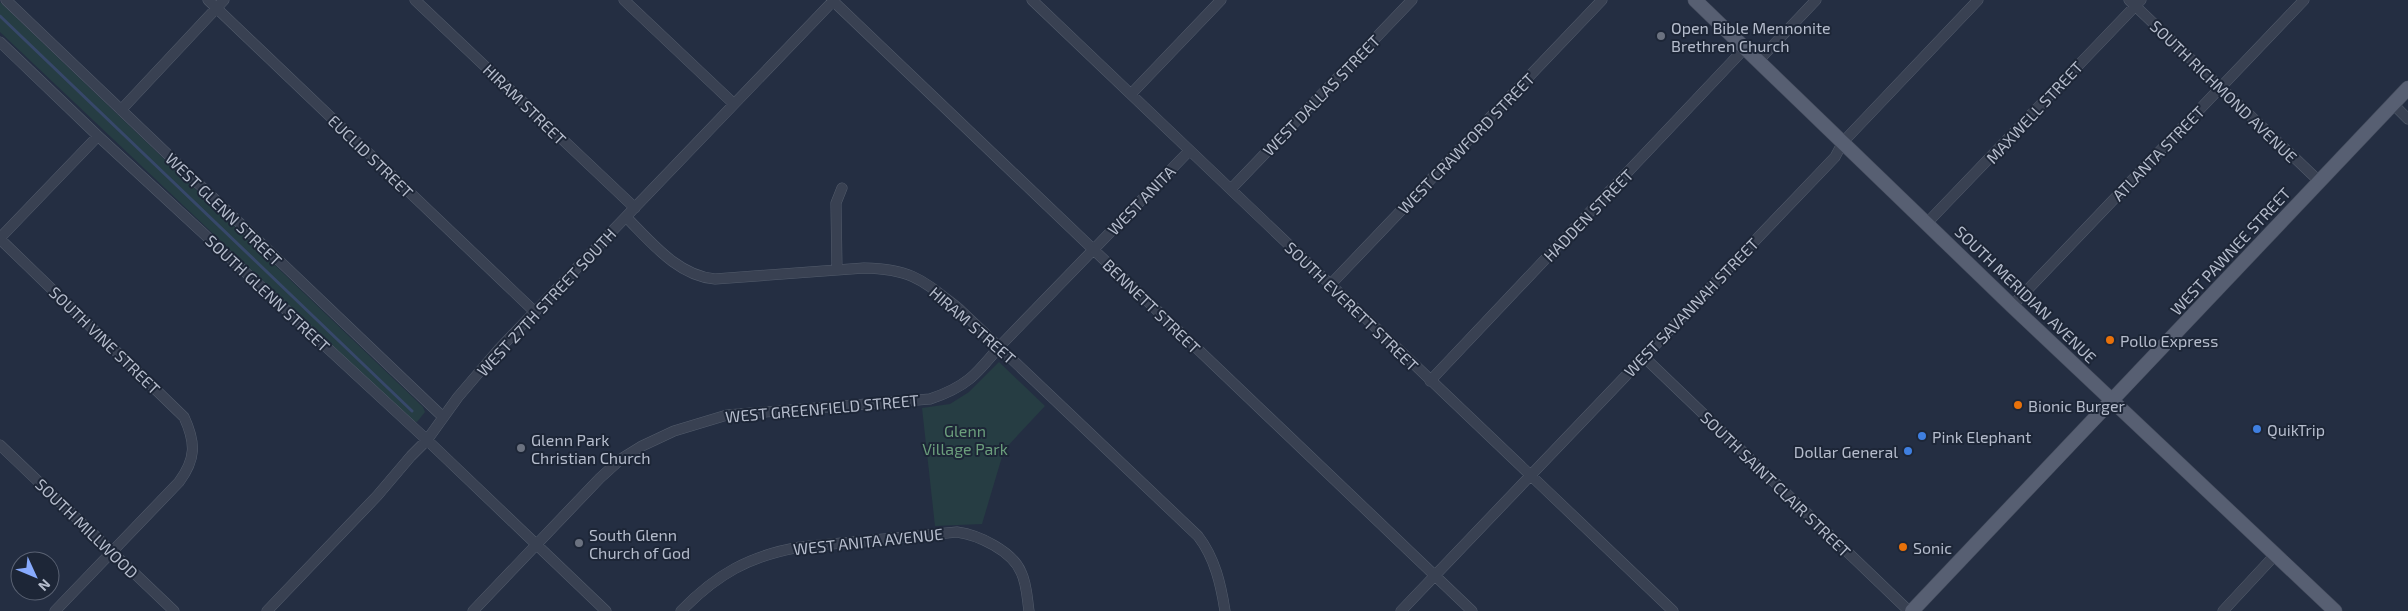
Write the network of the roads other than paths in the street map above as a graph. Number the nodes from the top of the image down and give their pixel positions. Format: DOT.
graph roads {
  1 [pos="6,0"];
  2 [pos="208,0"];
  3 [pos="224,0"];
  4 [pos="416,0"];
  5 [pos="624,0"];
  6 [pos="833,0"];
  7 [pos="1032,0"];
  8 [pos="1221,0"];
  9 [pos="1412,0"];
  10 [pos="1602,0"];
  11 [pos="1695,0"];
  12 [pos="1816,0"];
  13 [pos="1978,0"];
  14 [pos="2304,0"];
  15 [pos="2135,2"];
  16 [pos="216,8"];
  17 [pos="0,42"];
  18 [pos="1746,48"];
  19 [pos="1758,61"];
  20 [pos="2221,88"];
  21 [pos="2408,88"];
  22 [pos="1131,94"];
  23 [pos="734,104"];
  24 [pos="2393,104"];
  25 [pos="121,110"];
  26 [pos="2408,119"];
  27 [pos="98,136"];
  28 [pos="1843,142"];
  29 [pos="1189,151"];
  30 [pos="2320,182"];
  31 [pos="842,188"];
  32 [pos="1230,189"];
  33 [pos="634,208"];
  34 [pos="626,217"];
  35 [pos="1927,223"];
  36 [pos="0,239"];
  37 [pos="1093,250"];
  38 [pos="837,270"];
  39 [pos="1330,285"];
  40 [pos="2012,306"];
  41 [pos="535,312"];
  42 [pos="999,347"];
  43 [pos="1644,357"];
  44 [pos="1430,381"];
  45 [pos="2112,401"];
  46 [pos="443,418"];
  47 [pos="427,440"];
  48 [pos="0,445"];
  49 [pos="1530,475"];
  50 [pos="536,544"];
  51 [pos="112,552"];
  52 [pos="2275,555"];
  53 [pos="1435,576"];
  54 [pos="55,611"];
  55 [pos="174,611"];
  56 [pos="267,611"];
  57 [pos="473,611"];
  58 [pos="606,611"];
  59 [pos="680,611"];
  60 [pos="1029,611"];
  61 [pos="1225,611"];
  62 [pos="1401,611"];
  63 [pos="1472,611"];
  64 [pos="1672,611"];
  65 [pos="1911,611"];
  66 [pos="2222,611"];
  67 [pos="2335,611"];
  1 -- 25 [label="street, WEST GLENN STREET"];
  2 -- 16 [label="street, EUCLID STREET"];
  3 -- 16 [label="street"];
  4 -- 33 [label="street, HIRAM STREET"];
  5 -- 23 [label="street"];
  6 -- 23 [label="street, WEST 27TH STREET SOUTH"];
  6 -- 37 [label="street, BENNETT STREET"];
  7 -- 22 [label="street, SOUTH EVERETT STREET"];
  8 -- 22 [label="street"];
  9 -- 32 [label="street, WEST DALLAS STREET"];
  10 -- 39 [label="street, WEST CRAWFORD STREET"];
  11 -- 18 [label="main road, SOUTH MERIDIAN AVENUE"];
  12 -- 19 [label="street"];
  13 -- 28 [label="street, WEST SAVANNAH STREET"];
  14 -- 20 [label="street, ATLANTA STREET"];
  15 -- 20 [label="street, SOUTH RICHMOND AVENUE"];
  15 -- 35 [label="street, MAXWELL STREET"];
  16 -- 25 [label="street"];
  16 -- 41 [label="street, EUCLID STREET"];
  17 -- 27 [label="street, SOUTH GLENN STREET"];
  18 -- 19 [label="main road, SOUTH MERIDIAN AVENUE"];
  18 -- 44 [label="street, HADDEN STREET"];
  19 -- 28 [label="main road, SOUTH MERIDIAN AVENUE"];
  20 -- 30 [label="street, SOUTH RICHMOND AVENUE"];
  20 -- 40 [label="street, ATLANTA STREET"];
  21 -- 24 [label="main road, WEST PAWNEE STREET"];
  22 -- 29 [label="street, SOUTH EVERETT STREET"];
  23 -- 33 [label="street, WEST 27TH STREET SOUTH"];
  24 -- 26 [label="street"];
  24 -- 30 [label="main road, WEST PAWNEE STREET"];
  25 -- 46 [label="street, WEST GLENN STREET"];
  27 -- 36 [label="street"];
  27 -- 47 [label="street, SOUTH GLENN STREET"];
  28 -- 35 [label="main road, SOUTH MERIDIAN AVENUE"];
  28 -- 43 [label="street, WEST SAVANNAH STREET"];
  29 -- 32 [label="street, SOUTH EVERETT STREET"];
  29 -- 37 [label="street, WEST ANITA"];
  30 -- 45 [label="main road, WEST PAWNEE STREET"];
  31 -- 38 [label="street"];
  32 -- 39 [label="street, SOUTH EVERETT STREET"];
  33 -- 34 [label="street, WEST 27TH STREET SOUTH"];
  34 -- 38 [label="street, HIRAM STREET"];
  34 -- 41 [label="street, WEST 27TH STREET SOUTH"];
  35 -- 40 [label="main road, SOUTH MERIDIAN AVENUE"];
  36 -- 51 [label="street, SOUTH VINE STREET"];
  37 -- 42 [label="street, WEST GREENFIELD STREET"];
  37 -- 53 [label="street, BENNETT STREET"];
  38 -- 42 [label="street, HIRAM STREET"];
  39 -- 44 [label="street, SOUTH EVERETT STREET"];
  40 -- 45 [label="main road, SOUTH MERIDIAN AVENUE"];
  41 -- 46 [label="street, WEST 27TH STREET SOUTH"];
  42 -- 50 [label="street, WEST GREENFIELD STREET"];
  42 -- 61 [label="street, HIRAM STREET"];
  43 -- 49 [label="street, WEST SAVANNAH STREET"];
  43 -- 65 [label="street, SOUTH SAINT CLAIR STREET"];
  44 -- 49 [label="street, SOUTH EVERETT STREET"];
  45 -- 52 [label="main road, SOUTH MERIDIAN AVENUE"];
  45 -- 65 [label="main road, WEST PAWNEE STREET"];
  46 -- 47 [label="street, WEST 27TH STREET SOUTH"];
  47 -- 50 [label="street, SOUTH GLENN STREET"];
  47 -- 56 [label="street, WEST 27TH STREET SOUTH"];
  48 -- 51 [label="street, SOUTH MILLWOOD"];
  49 -- 53 [label="street, WEST SAVANNAH STREET"];
  49 -- 64 [label="street, SOUTH EVERETT STREET"];
  50 -- 57 [label="street, WEST GREENFIELD STREET"];
  50 -- 58 [label="street, SOUTH GLENN STREET"];
  51 -- 54 [label="street"];
  51 -- 55 [label="street, SOUTH MILLWOOD"];
  52 -- 66 [label="street"];
  52 -- 67 [label="main road, SOUTH MERIDIAN AVENUE"];
  53 -- 62 [label="street, WEST SAVANNAH STREET"];
  53 -- 63 [label="street, BENNETT STREET"];
  59 -- 60 [label="street, WEST ANITA AVENUE"];
}
